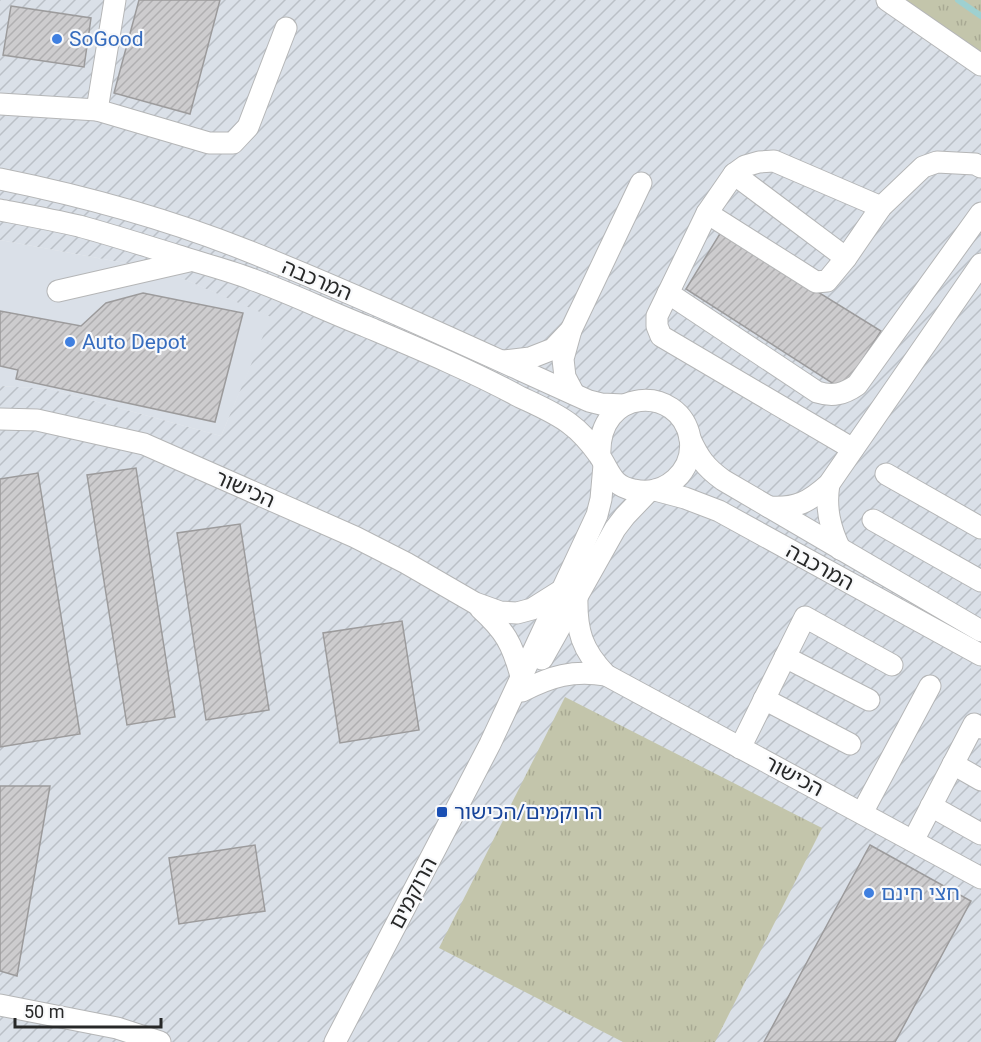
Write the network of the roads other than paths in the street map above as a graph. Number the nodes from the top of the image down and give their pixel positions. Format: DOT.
graph roads {
  1 [pos="115,0"];
  2 [pos="887,0"];
  3 [pos="286,28"];
  4 [pos="981,65"];
  5 [pos="0,104"];
  6 [pos="97,110"];
  7 [pos="981,167"];
  8 [pos="734,174"];
  9 [pos="0,179"];
  10 [pos="641,183"];
  11 [pos="881,207"];
  12 [pos="0,210"];
  13 [pos="706,213"];
  14 [pos="981,213"];
  15 [pos="846,258"];
  16 [pos="192,261"];
  17 [pos="981,264"];
  18 [pos="58,291"];
  19 [pos="668,293"];
  20 [pos="571,330"];
  21 [pos="502,361"];
  22 [pos="574,394"];
  23 [pos="624,405"];
  24 [pos="0,418"];
  25 [pos="690,439"];
  26 [pos="854,449"];
  27 [pos="602,461"];
  28 [pos="886,474"];
  29 [pos="829,484"];
  30 [pos="652,491"];
  31 [pos="769,507"];
  32 [pos="873,520"];
  33 [pos="981,528"];
  34 [pos="840,549"];
  35 [pos="981,580"];
  36 [pos="569,593"];
  37 [pos="475,603"];
  38 [pos="981,631"];
  39 [pos="981,656"];
  40 [pos="785,657"];
  41 [pos="892,665"];
  42 [pos="606,675"];
  43 [pos="522,684"];
  44 [pos="930,686"];
  45 [pos="764,699"];
  46 [pos="869,700"];
  47 [pos="981,728"];
  48 [pos="850,744"];
  49 [pos="740,748"];
  50 [pos="953,764"];
  51 [pos="981,780"];
  52 [pos="931,806"];
  53 [pos="862,813"];
  54 [pos="981,834"];
  55 [pos="913,841"];
  56 [pos="981,878"];
  57 [pos="0,1005"];
  58 [pos="160,1042"];
  59 [pos="335,1042"];
  1 -- 6 [label="street"];
  2 -- 4 [label="street"];
  3 -- 6 [label="street"];
  5 -- 6 [label="street"];
  7 -- 11 [label="street"];
  8 -- 11 [label="street"];
  8 -- 13 [label="street"];
  8 -- 15 [label="street"];
  9 -- 21 [label="street, המרכבה"];
  10 -- 20 [label="street"];
  11 -- 15 [label="street"];
  12 -- 16 [label="street, המרכבה"];
  13 -- 15 [label="street"];
  13 -- 19 [label="street"];
  14 -- 19 [label="street"];
  16 -- 18 [label="street"];
  16 -- 27 [label="street, המרכבה"];
  17 -- 26 [label="street"];
  19 -- 26 [label="street"];
  20 -- 21 [label="street"];
  20 -- 22 [label="street"];
  21 -- 22 [label="street, המרכבה"];
  22 -- 23 [label="street, המרכבה"];
  23 -- 25 [label="street"];
  23 -- 27 [label="street"];
  24 -- 37 [label="street, הכישור"];
  25 -- 30 [label="street"];
  25 -- 31 [label="street, המרכבה"];
  26 -- 29 [label="street"];
  27 -- 30 [label="street"];
  27 -- 36 [label="street, הרוקמים"];
  28 -- 33 [label="street"];
  29 -- 31 [label="street"];
  29 -- 34 [label="street"];
  30 -- 36 [label="street, הרוקמים"];
  30 -- 39 [label="street, המרכבה"];
  31 -- 34 [label="street, המרכבה"];
  32 -- 35 [label="street"];
  34 -- 38 [label="street, המרכבה"];
  36 -- 37 [label="street, הכישור"];
  36 -- 42 [label="street, הכישור"];
  36 -- 43 [label="street, הרוקמים"];
  37 -- 43 [label="street, הכישור"];
  40 -- 41 [label="street"];
  40 -- 45 [label="street"];
  40 -- 46 [label="street"];
  42 -- 43 [label="street, הכישור"];
  42 -- 49 [label="street, הכישור"];
  43 -- 59 [label="street, הרוקמים"];
  44 -- 53 [label="street"];
  45 -- 48 [label="street"];
  45 -- 49 [label="street"];
  47 -- 50 [label="street"];
  49 -- 53 [label="street, הכישור"];
  50 -- 51 [label="street"];
  50 -- 52 [label="street"];
  52 -- 54 [label="street"];
  52 -- 55 [label="street"];
  53 -- 55 [label="street, הכישור"];
  55 -- 56 [label="street, הכישור"];
  57 -- 58 [label="street"];
}
